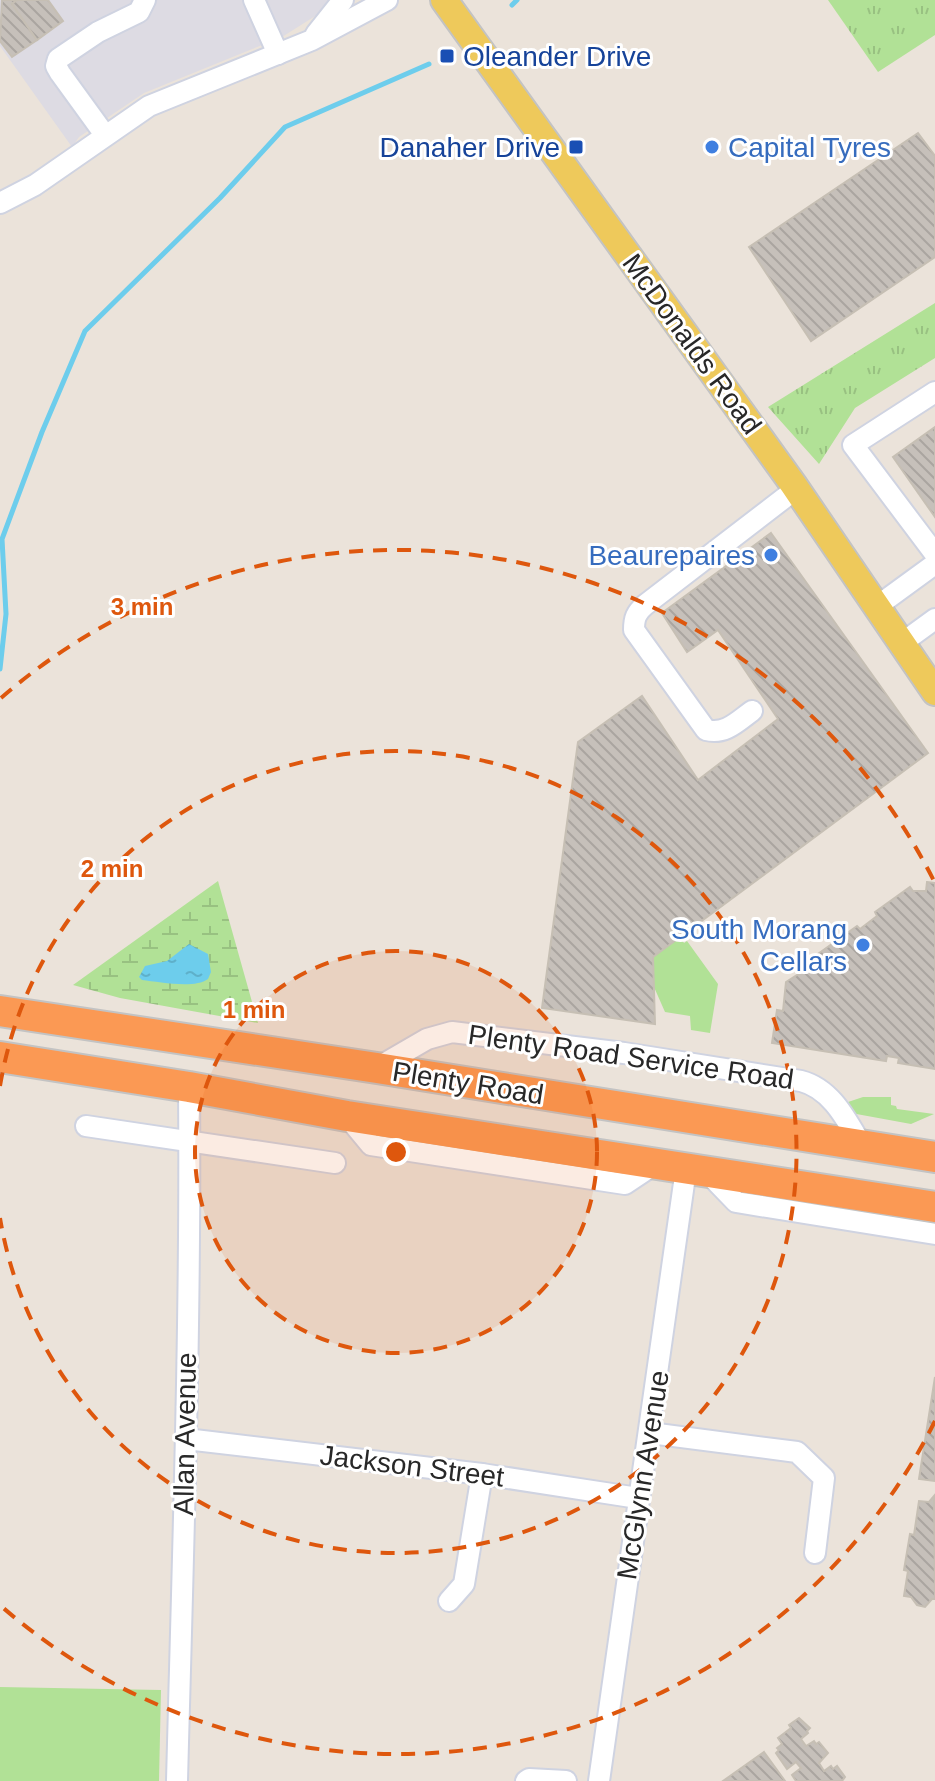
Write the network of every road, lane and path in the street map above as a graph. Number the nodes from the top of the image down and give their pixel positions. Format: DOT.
graph roads {
  1 [pos="145,0"];
  2 [pos="254,0"];
  3 [pos="343,0"];
  4 [pos="387,0"];
  5 [pos="444,0"];
  6 [pos="461,12"];
  7 [pos="312,40"];
  8 [pos="278,54"];
  9 [pos="105,135"];
  10 [pos="0,203"];
  11 [pos="935,392"];
  12 [pos="796,489"];
  13 [pos="935,554"];
  14 [pos="935,564"];
  15 [pos="876,607"];
  16 [pos="935,619"];
  17 [pos="902,643"];
  18 [pos="935,692"];
  19 [pos="752,711"];
  20 [pos="0,1011"];
  21 [pos="0,1057"];
  22 [pos="377,1068"];
  23 [pos="189,1087"];
  24 [pos="86,1126"];
  25 [pos="785,1134"];
  26 [pos="190,1141"];
  27 [pos="862,1146"];
  28 [pos="935,1157"];
  29 [pos="335,1163"];
  30 [pos="697,1170"];
  31 [pos="780,1183"];
  32 [pos="935,1207"];
  33 [pos="935,1234"];
  34 [pos="650,1433"];
  35 [pos="186,1439"];
  36 [pos="482,1474"];
  37 [pos="638,1498"];
  38 [pos="815,1553"];
  39 [pos="449,1601"];
  40 [pos="177,1781"];
  41 [pos="526,1781"];
  42 [pos="566,1781"];
  43 [pos="599,1781"];
  1 -- 9 [label="street"];
  2 -- 8 [label="street"];
  3 -- 7 [label="street"];
  4 -- 7 [label="street"];
  5 -- 6 [label="main road, McDonalds Road"];
  6 -- 12 [label="main road, McDonalds Road"];
  7 -- 8 [label="street"];
  8 -- 9 [label="street"];
  9 -- 10 [label="street"];
  11 -- 13 [label="street"];
  12 -- 15 [label="main road, McDonalds Road"];
  12 -- 19 [label="street"];
  14 -- 15 [label="street"];
  15 -- 17 [label="main road, McDonalds Road"];
  16 -- 17 [label="street"];
  17 -- 18 [label="main road, McDonalds Road"];
  20 -- 22 [label="highway, Plenty Road"];
  21 -- 23 [label="highway, Plenty Road"];
  22 -- 25 [label="highway, Plenty Road"];
  22 -- 27 [label="street, Plenty Road Service Road"];
  23 -- 26 [label="street, Allan Avenue"];
  23 -- 30 [label="highway, Plenty Road"];
  24 -- 26 [label="street"];
  25 -- 27 [label="highway, Plenty Road"];
  25 -- 31 [label="highway"];
  26 -- 29 [label="street"];
  26 -- 35 [label="street, Allan Avenue"];
  27 -- 28 [label="highway, Plenty Road"];
  30 -- 31 [label="highway, Plenty Road"];
  30 -- 33 [label="street"];
  30 -- 34 [label="street, McGlynn Avenue"];
  31 -- 32 [label="highway, Plenty Road"];
  34 -- 37 [label="street, McGlynn Avenue"];
  34 -- 38 [label="street"];
  35 -- 36 [label="street, Jackson Street"];
  35 -- 40 [label="street, Allan Avenue"];
  36 -- 37 [label="street, Jackson Street"];
  36 -- 39 [label="street"];
  37 -- 43 [label="street, McGlynn Avenue"];
  41 -- 42 [label="street"];
}
